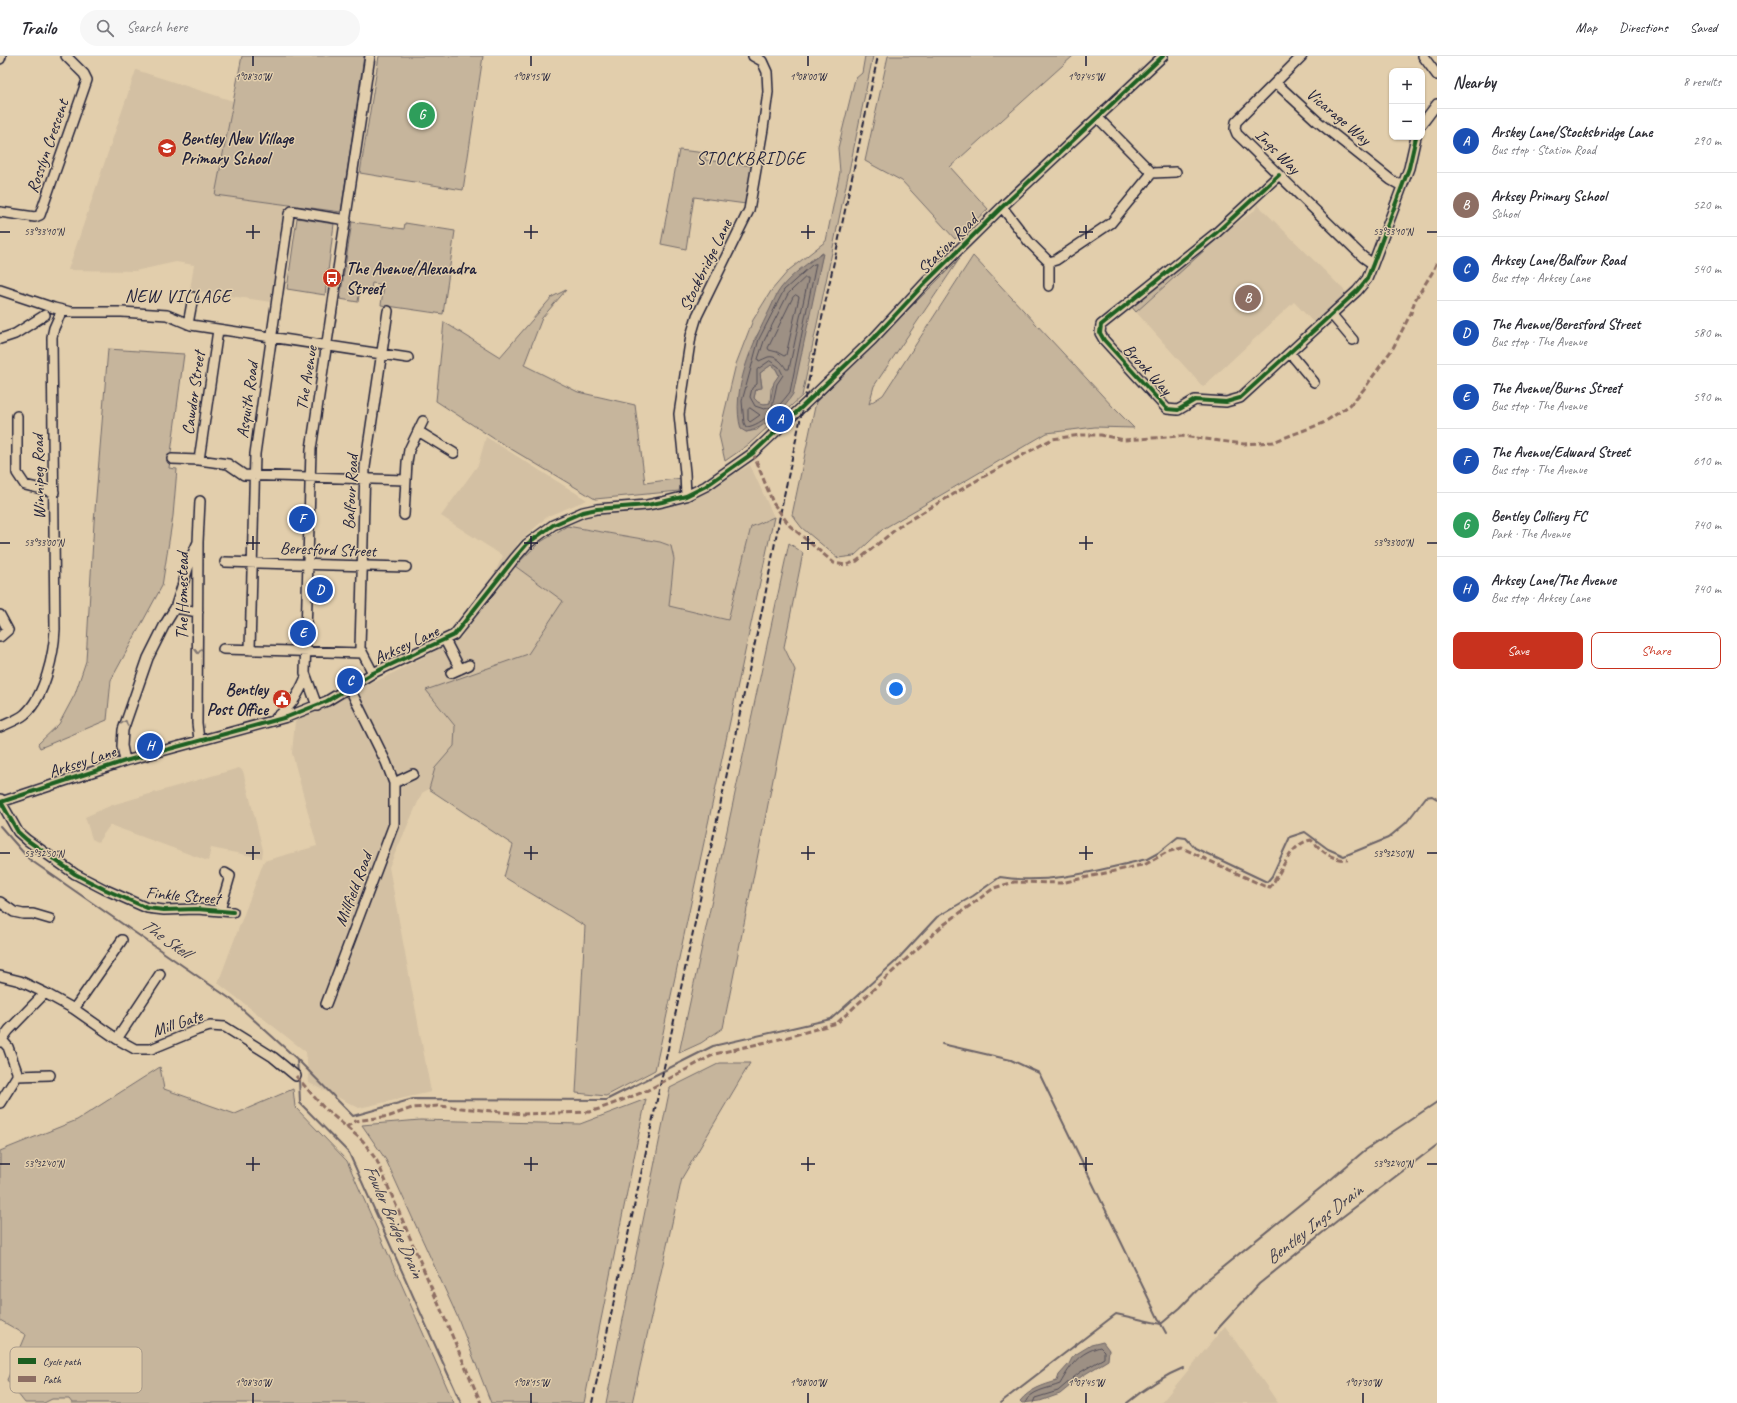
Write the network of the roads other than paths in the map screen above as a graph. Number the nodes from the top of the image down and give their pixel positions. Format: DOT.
graph roads {
  1 [pos="1,56"];
  2 [pos="66,56"];
  3 [pos="370,56"];
  4 [pos="752,56"];
  5 [pos="1163,56"];
  6 [pos="1302,56"];
  7 [pos="1423,56"];
  8 [pos="0,59"];
  9 [pos="1437,75"];
  10 [pos="1276,83"];
  11 [pos="1437,104"];
  12 [pos="1098,118"];
  13 [pos="1425,120"];
  14 [pos="1415,140"];
  15 [pos="1176,172"];
  16 [pos="1152,173"];
  17 [pos="1280,175"];
  18 [pos="1402,186"];
  19 [pos="1002,207"];
  20 [pos="0,212"];
  21 [pos="346,220"];
  22 [pos="1049,262"];
  23 [pos="1374,264"];
  24 [pos="1049,286"];
  25 [pos="0,290"];
  26 [pos="193,297"];
  27 [pos="45,305"];
  28 [pos="62,310"];
  29 [pos="388,311"];
  30 [pos="45,315"];
  31 [pos="1332,316"];
  32 [pos="188,324"];
  33 [pos="55,325"];
  34 [pos="218,330"];
  35 [pos="272,338"];
  36 [pos="0,339"];
  37 [pos="1353,340"];
  38 [pos="327,345"];
  39 [pos="1290,353"];
  40 [pos="382,354"];
  41 [pos="408,358"];
  42 [pos="1314,382"];
  43 [pos="17,416"];
  44 [pos="423,421"];
  45 [pos="418,431"];
  46 [pos="454,453"];
  47 [pos="753,453"];
  48 [pos="172,459"];
  49 [pos="199,460"];
  50 [pos="254,476"];
  51 [pos="309,477"];
  52 [pos="365,479"];
  53 [pos="405,480"];
  54 [pos="54,492"];
  55 [pos="686,496"];
  56 [pos="200,501"];
  57 [pos="404,515"];
  58 [pos="198,542"];
  59 [pos="225,562"];
  60 [pos="252,563"];
  61 [pos="308,564"];
  62 [pos="362,566"];
  63 [pos="406,567"];
  64 [pos="175,608"];
  65 [pos="198,612"];
  66 [pos="0,615"];
  67 [pos="0,637"];
  68 [pos="445,640"];
  69 [pos="223,649"];
  70 [pos="250,650"];
  71 [pos="305,652"];
  72 [pos="362,653"];
  73 [pos="373,673"];
  74 [pos="451,673"];
  75 [pos="306,677"];
  76 [pos="349,688"];
  77 [pos="317,706"];
  78 [pos="273,720"];
  79 [pos="0,727"];
  80 [pos="199,740"];
  81 [pos="125,761"];
  82 [pos="413,774"];
  83 [pos="394,783"];
  84 [pos="0,802"];
  85 [pos="230,874"];
  86 [pos="0,902"];
  87 [pos="220,910"];
  88 [pos="234,912"];
  89 [pos="50,919"];
  90 [pos="122,940"];
  91 [pos="160,974"];
  92 [pos="0,976"];
  93 [pos="45,993"];
  94 [pos="326,1004"];
  95 [pos="74,1009"];
  96 [pos="117,1039"];
  97 [pos="1,1041"];
  98 [pos="50,1075"];
  99 [pos="17,1076"];
  100 [pos="296,1076"];
  101 [pos="0,1103"];
  1 -- 8 [label="street"];
  2 -- 20 [label="street, Rosslyn Crescent"];
  3 -- 21 [label="street, The Avenue"];
  4 -- 55 [label="street, Stockbridge Lane"];
  5 -- 12 [label="street, Station Road"];
  6 -- 10 [label="street, Ings Way"];
  7 -- 9 [label="street"];
  10 -- 17 [label="street, Ings Way"];
  10 -- 18 [label="street, Vicarage Way"];
  11 -- 13 [label="street"];
  12 -- 16 [label="street"];
  12 -- 19 [label="street, Station Road"];
  14 -- 18 [label="street, Brook Way"];
  15 -- 16 [label="street"];
  16 -- 22 [label="street"];
  17 -- 23 [label="street, Ings Way"];
  17 -- 39 [label="street, Brook Way"];
  18 -- 23 [label="street, Brook Way"];
  19 -- 22 [label="street"];
  19 -- 47 [label="street, Station Road"];
  21 -- 35 [label="street, Asquith Road"];
  21 -- 38 [label="street, The Avenue"];
  22 -- 24 [label="street"];
  23 -- 31 [label="street, Brook Way"];
  25 -- 27 [label="street"];
  26 -- 32 [label="street"];
  27 -- 28 [label="street"];
  27 -- 30 [label="street"];
  28 -- 32 [label="street"];
  28 -- 33 [label="street, Winnipeg Road"];
  29 -- 40 [label="street, Balfour Road"];
  30 -- 33 [label="street"];
  30 -- 36 [label="street"];
  31 -- 37 [label="street"];
  31 -- 39 [label="street, Brook Way"];
  32 -- 34 [label="street"];
  33 -- 54 [label="street, Winnipeg Road"];
  34 -- 35 [label="street"];
  34 -- 49 [label="street, Cawdor Street"];
  35 -- 38 [label="street"];
  35 -- 50 [label="street, Asquith Road"];
  38 -- 40 [label="street"];
  38 -- 51 [label="street, The Avenue"];
  39 -- 42 [label="street"];
  40 -- 41 [label="street"];
  40 -- 52 [label="street, Balfour Road"];
  43 -- 54 [label="street"];
  44 -- 45 [label="street"];
  45 -- 46 [label="street"];
  45 -- 53 [label="street"];
  47 -- 55 [label="street, Arksey Lane"];
  48 -- 49 [label="street"];
  49 -- 50 [label="street"];
  50 -- 51 [label="street"];
  50 -- 60 [label="street, Asquith Road"];
  51 -- 52 [label="street"];
  51 -- 61 [label="street, The Avenue"];
  52 -- 53 [label="street"];
  52 -- 62 [label="street, Balfour Road"];
  53 -- 57 [label="street"];
  54 -- 79 [label="street, Winnipeg Road"];
  55 -- 68 [label="street, Arksey Lane"];
  56 -- 58 [label="street"];
  58 -- 64 [label="street, The Homestead"];
  58 -- 65 [label="street, The Homestead"];
  59 -- 60 [label="street, Beresford Street"];
  60 -- 61 [label="street, Beresford Street"];
  60 -- 70 [label="street, Asquith Road"];
  61 -- 62 [label="street, Beresford Street"];
  61 -- 71 [label="street, The Avenue"];
  62 -- 63 [label="street, Beresford Street"];
  62 -- 72 [label="street, Balfour Road"];
  64 -- 65 [label="street"];
  81 -- 64 [label="street, The Homestead, one-way"];
  65 -- 80 [label="street, The Homestead, one-way"];
  66 -- 67 [label="street"];
  68 -- 73 [label="street, Arksey Lane"];
  68 -- 74 [label="street"];
  69 -- 70 [label="street"];
  70 -- 71 [label="street"];
  71 -- 72 [label="street"];
  71 -- 75 [label="street, The Avenue"];
  72 -- 73 [label="street, Balfour Road"];
  73 -- 76 [label="street, Arksey Lane"];
  75 -- 77 [label="street, The Avenue"];
  75 -- 78 [label="street"];
  76 -- 77 [label="street, Arksey Lane"];
  76 -- 83 [label="street, Millfield Road"];
  77 -- 78 [label="street, Arksey Lane"];
  78 -- 80 [label="street, Arksey Lane"];
  80 -- 81 [label="street, Arksey Lane"];
  81 -- 84 [label="street, Arksey Lane"];
  82 -- 83 [label="street"];
  83 -- 94 [label="street, Millfield Road"];
  84 -- 87 [label="street, Finkle Street"];
  85 -- 87 [label="street"];
  86 -- 89 [label="street"];
  87 -- 88 [label="street, Finkle Street"];
  90 -- 95 [label="street"];
  91 -- 96 [label="street"];
  92 -- 93 [label="street, Mill Gate"];
  93 -- 95 [label="street, Mill Gate"];
  93 -- 97 [label="street"];
  95 -- 96 [label="street, Mill Gate"];
  96 -- 100 [label="street, Mill Gate"];
  97 -- 99 [label="street"];
  98 -- 99 [label="street"];
  99 -- 101 [label="street"];
}
